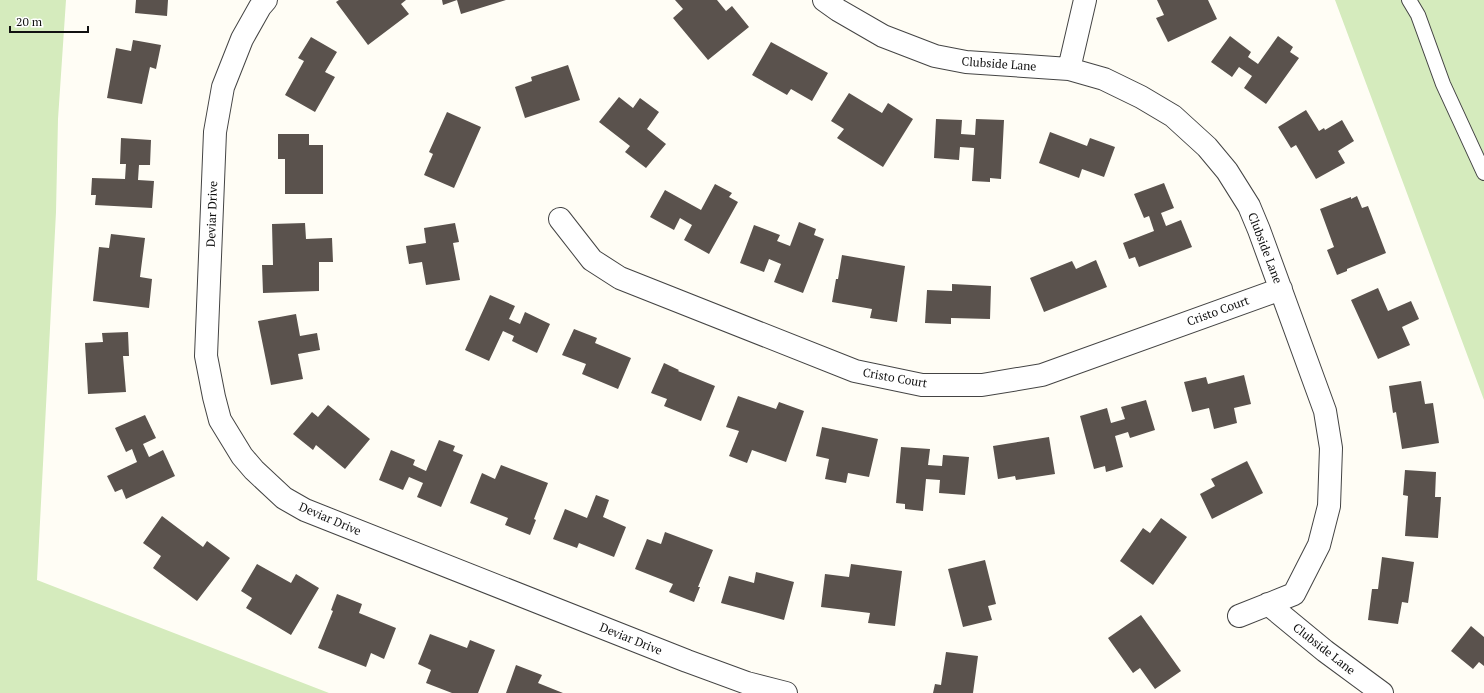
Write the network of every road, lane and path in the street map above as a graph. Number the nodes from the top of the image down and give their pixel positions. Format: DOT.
graph roads {
  1 [pos="266,0"];
  2 [pos="824,0"];
  3 [pos="1085,0"];
  4 [pos="1408,0"];
  5 [pos="1069,69"];
  6 [pos="1484,173"];
  7 [pos="560,219"];
  8 [pos="1281,289"];
  9 [pos="1268,604"];
  10 [pos="1239,616"];
  11 [pos="786,693"];
  12 [pos="1382,693"];
  1 -- 11 [label="street, Deviar Drive"];
  2 -- 5 [label="street, Clubside Lane"];
  3 -- 5 [label="street"];
  4 -- 6 [label="lane"];
  5 -- 8 [label="street, Clubside Lane"];
  7 -- 8 [label="street, Cristo Court"];
  8 -- 9 [label="street, Clubside Lane"];
  9 -- 10 [label="street, Clubside Lane"];
  9 -- 12 [label="street, Clubside Lane"];
}
